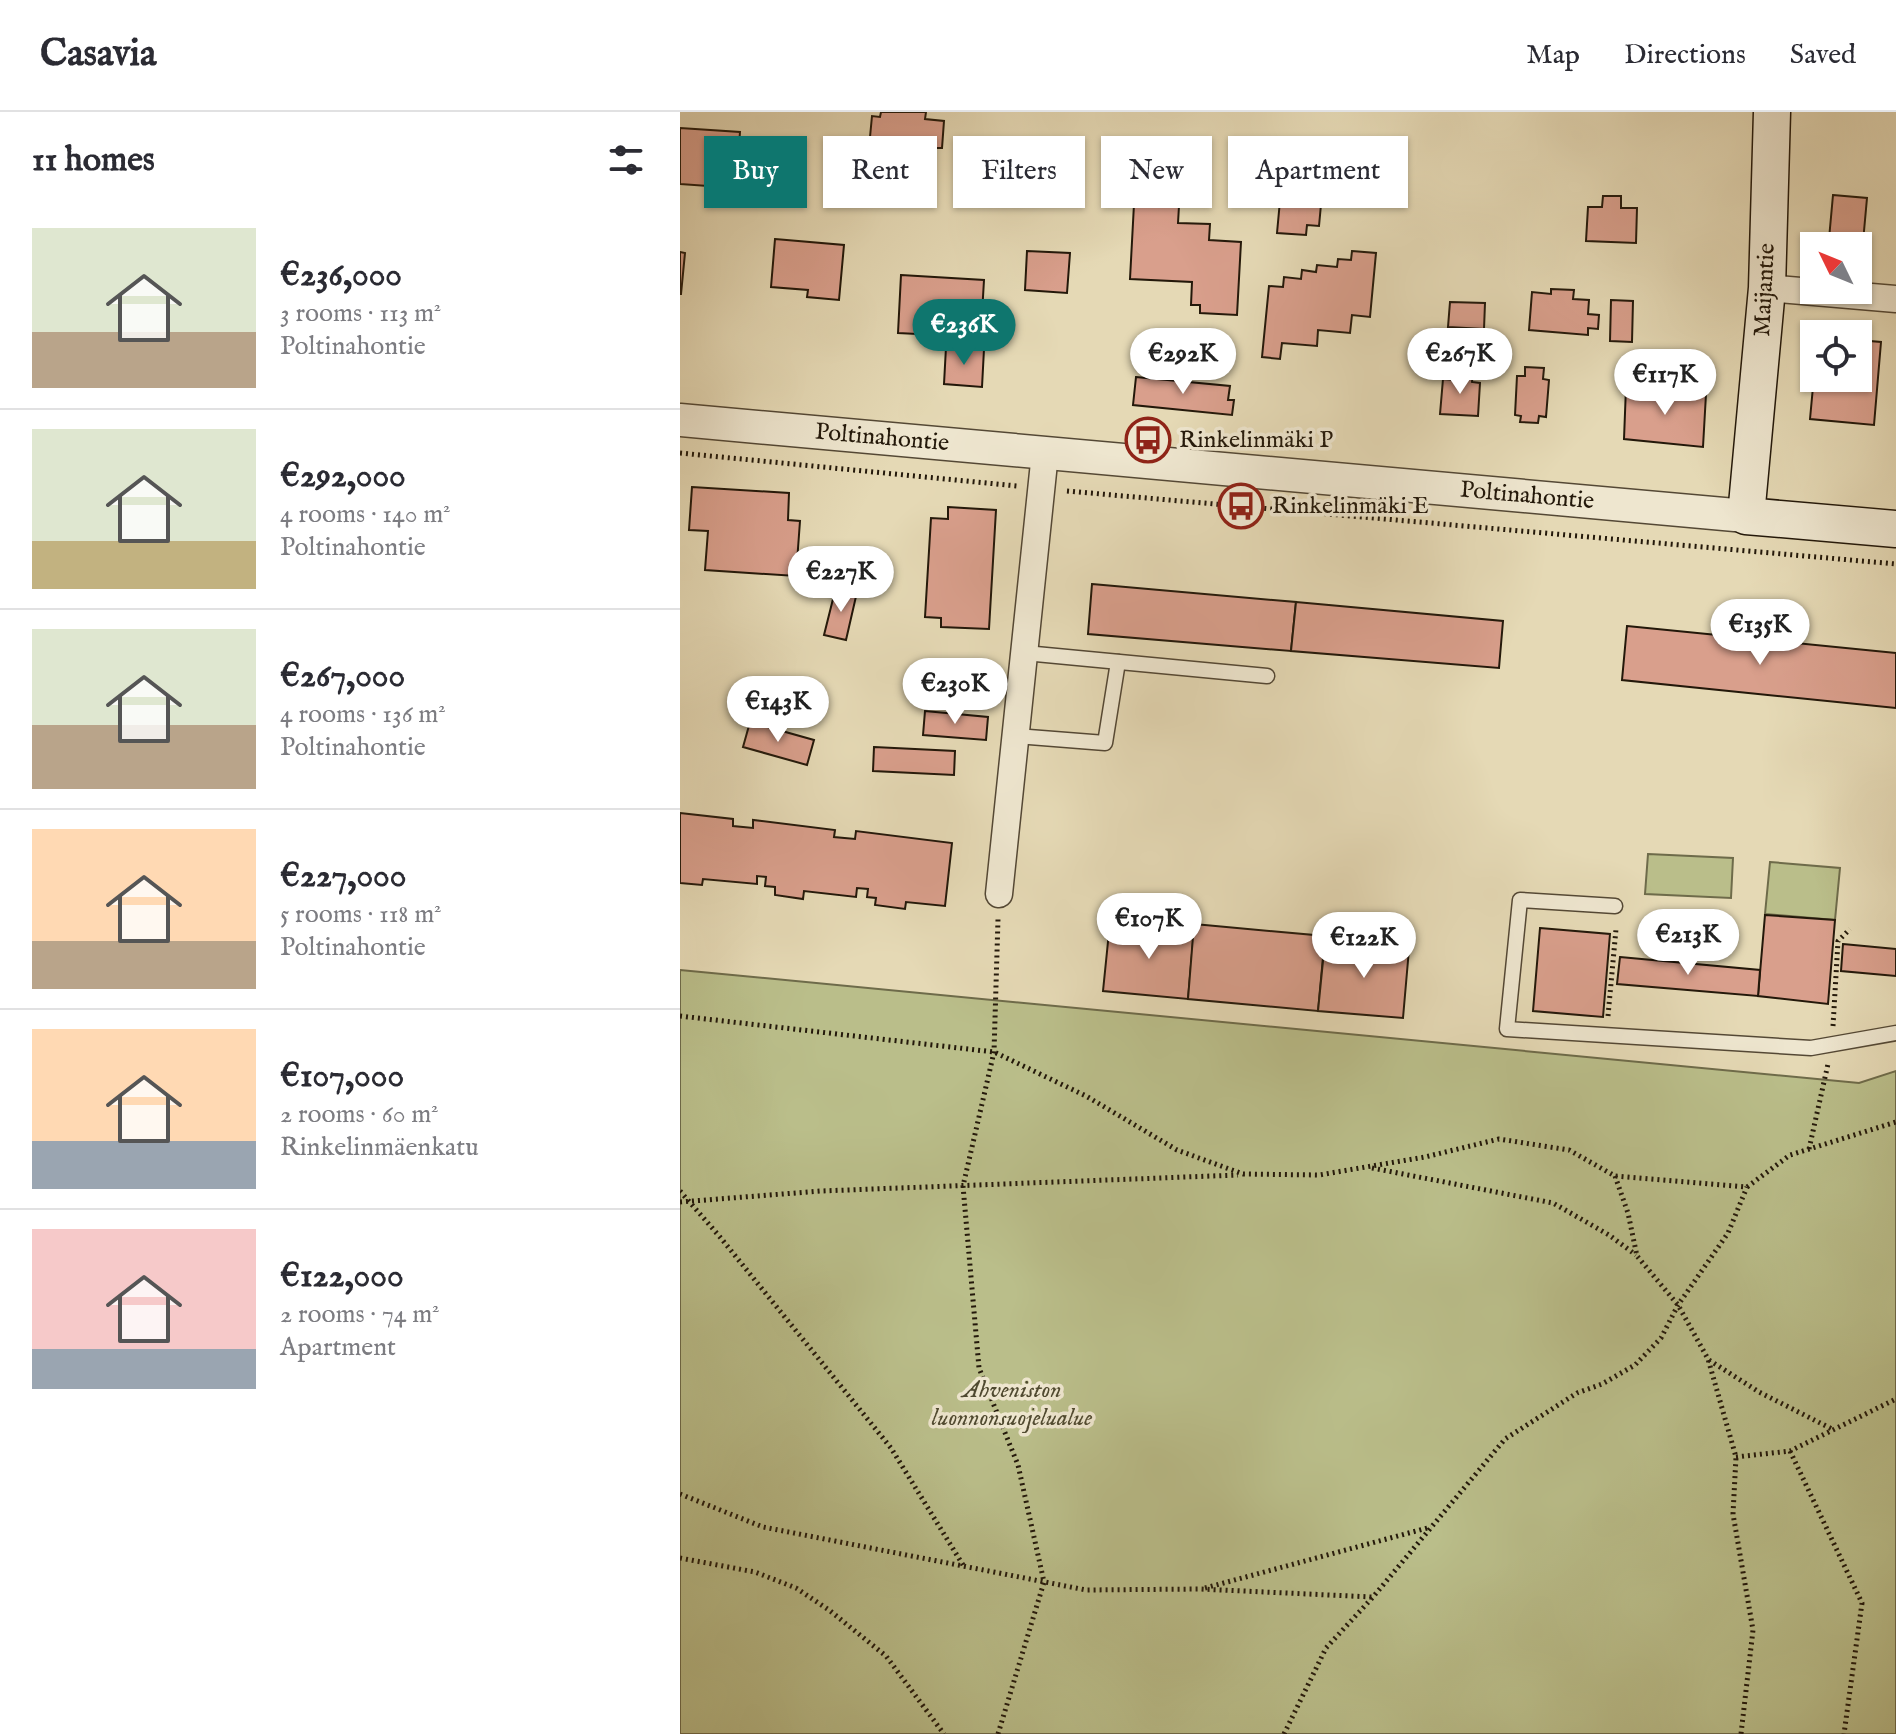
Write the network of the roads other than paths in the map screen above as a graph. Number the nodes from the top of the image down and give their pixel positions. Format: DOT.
graph roads {
  1 [pos="1772,112"];
  2 [pos="1767,288"];
  3 [pos="1896,299"];
  4 [pos="680,420"];
  5 [pos="1045,453"];
  6 [pos="1746,516"];
  7 [pos="1896,529"];
  8 [pos="1025,653"];
  9 [pos="1118,662"];
  10 [pos="1267,676"];
  11 [pos="1016,736"];
  12 [pos="999,894"];
  13 [pos="1615,906"];
  14 [pos="1896,1033"];
  1 -- 2 [label="main road, Maijantie"];
  2 -- 3 [label="street"];
  2 -- 6 [label="main road, Maijantie"];
  4 -- 5 [label="street, Poltinahontie"];
  5 -- 6 [label="street, Poltinahontie"];
  5 -- 8 [label="street"];
  6 -- 7 [label="main road, Poltinahontie"];
  8 -- 9 [label="lane"];
  8 -- 11 [label="street"];
  9 -- 10 [label="lane"];
  9 -- 11 [label="lane"];
  11 -- 12 [label="street"];
  13 -- 14 [label="lane"];
}
